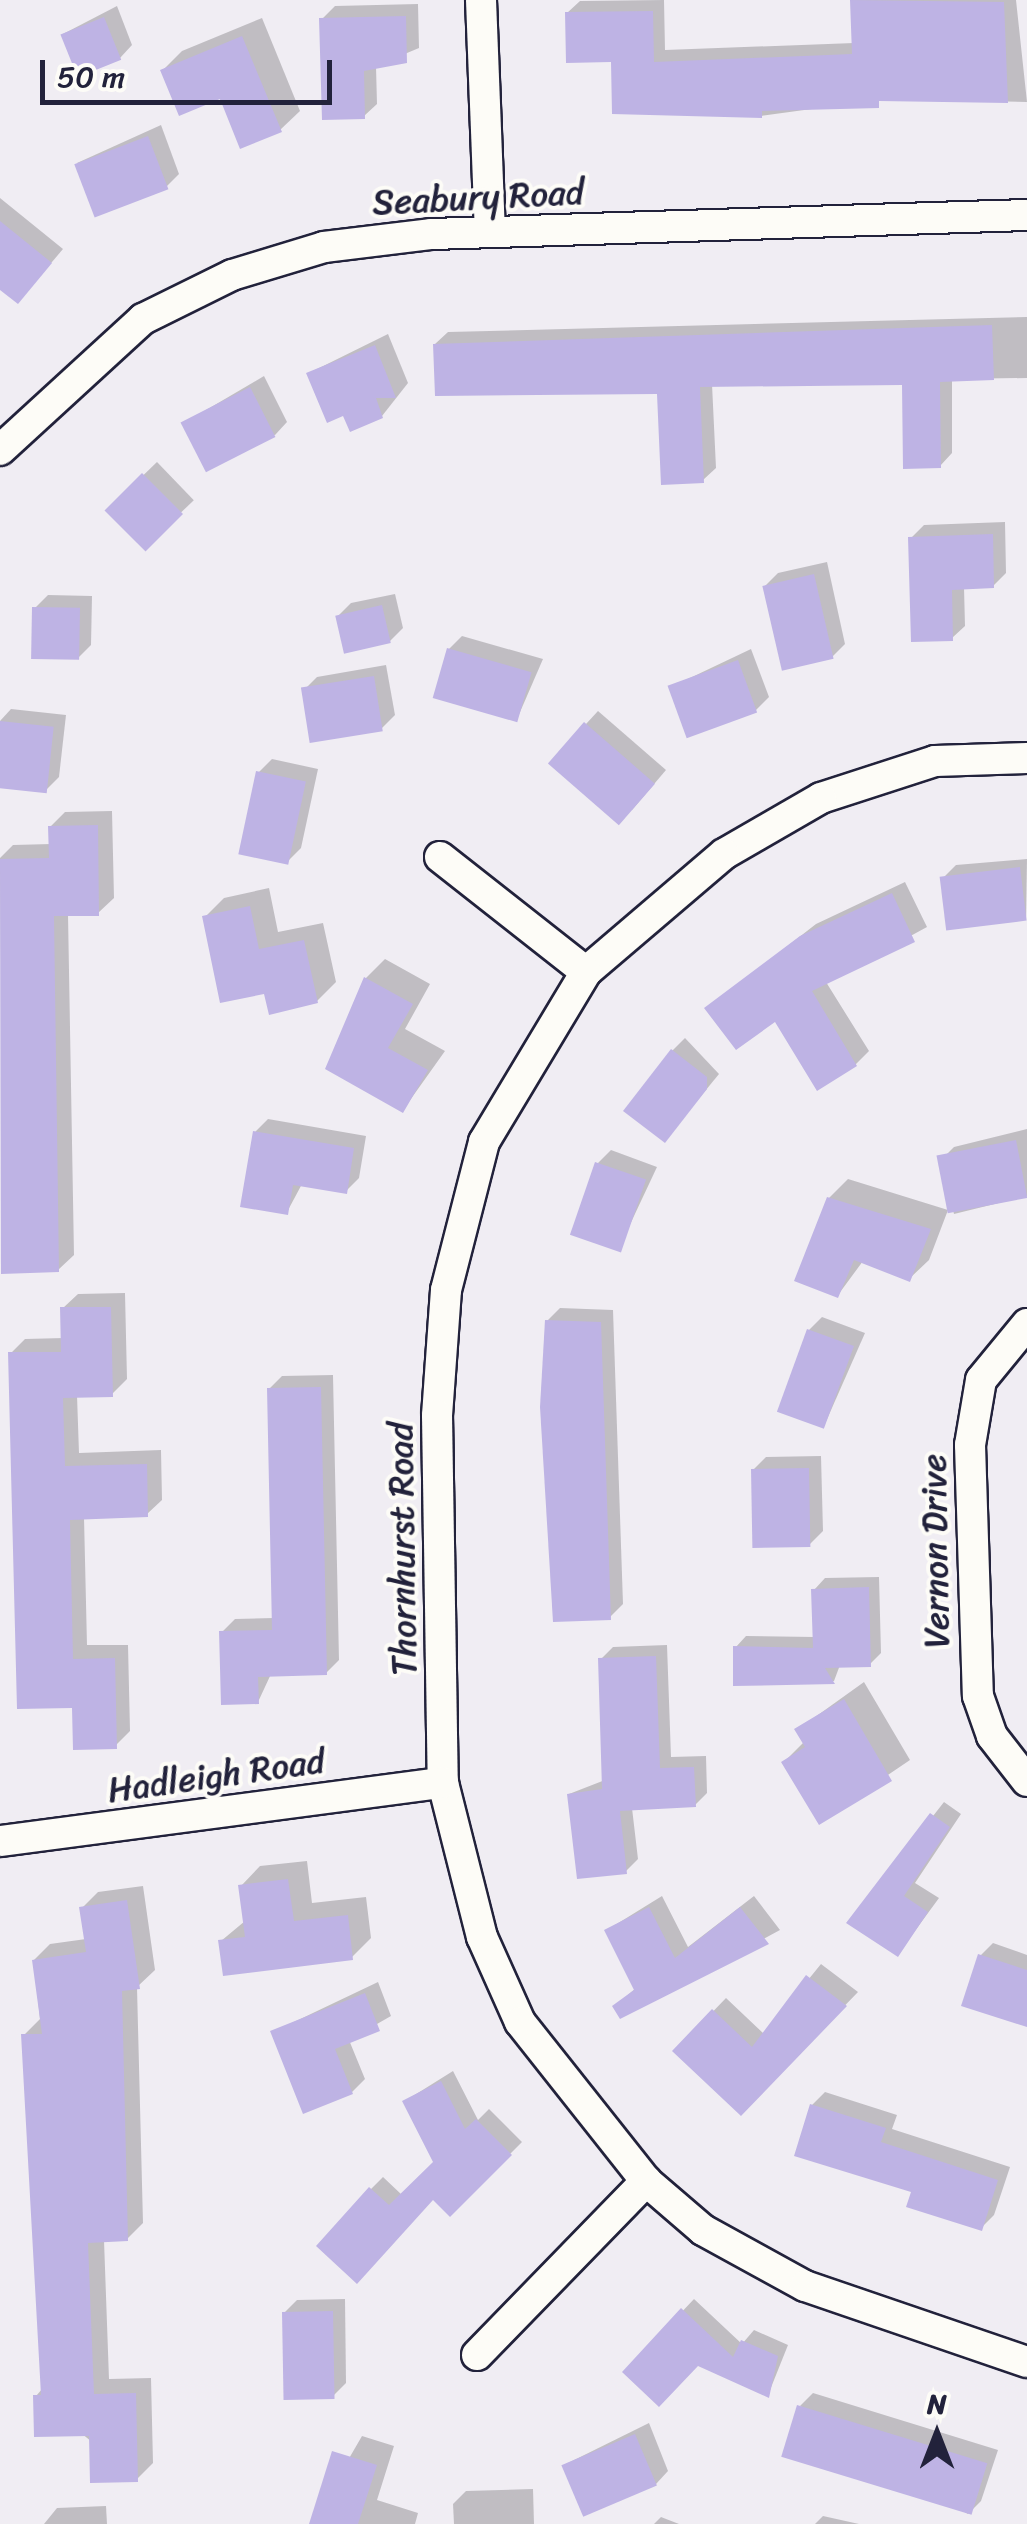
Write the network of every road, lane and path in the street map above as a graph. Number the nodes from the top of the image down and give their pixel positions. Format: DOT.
graph roads {
  1 [pos="481,0"];
  2 [pos="1027,215"];
  3 [pos="490,231"];
  4 [pos="0,450"];
  5 [pos="1027,758"];
  6 [pos="440,857"];
  7 [pos="586,972"];
  8 [pos="1027,1324"];
  9 [pos="1027,1781"];
  10 [pos="443,1782"];
  11 [pos="0,1841"];
  12 [pos="646,2182"];
  13 [pos="478,2354"];
  14 [pos="1027,2362"];
  1 -- 3 [label="street"];
  2 -- 3 [label="street, Seabury Road"];
  3 -- 4 [label="street, Seabury Road"];
  5 -- 7 [label="street, Thornhurst Road"];
  6 -- 7 [label="street"];
  7 -- 10 [label="street, Thornhurst Road"];
  8 -- 9 [label="street, Vernon Drive"];
  10 -- 11 [label="street, Hadleigh Road"];
  10 -- 12 [label="street, Thornhurst Road"];
  12 -- 13 [label="street"];
  12 -- 14 [label="street, Thornhurst Road"];
}
